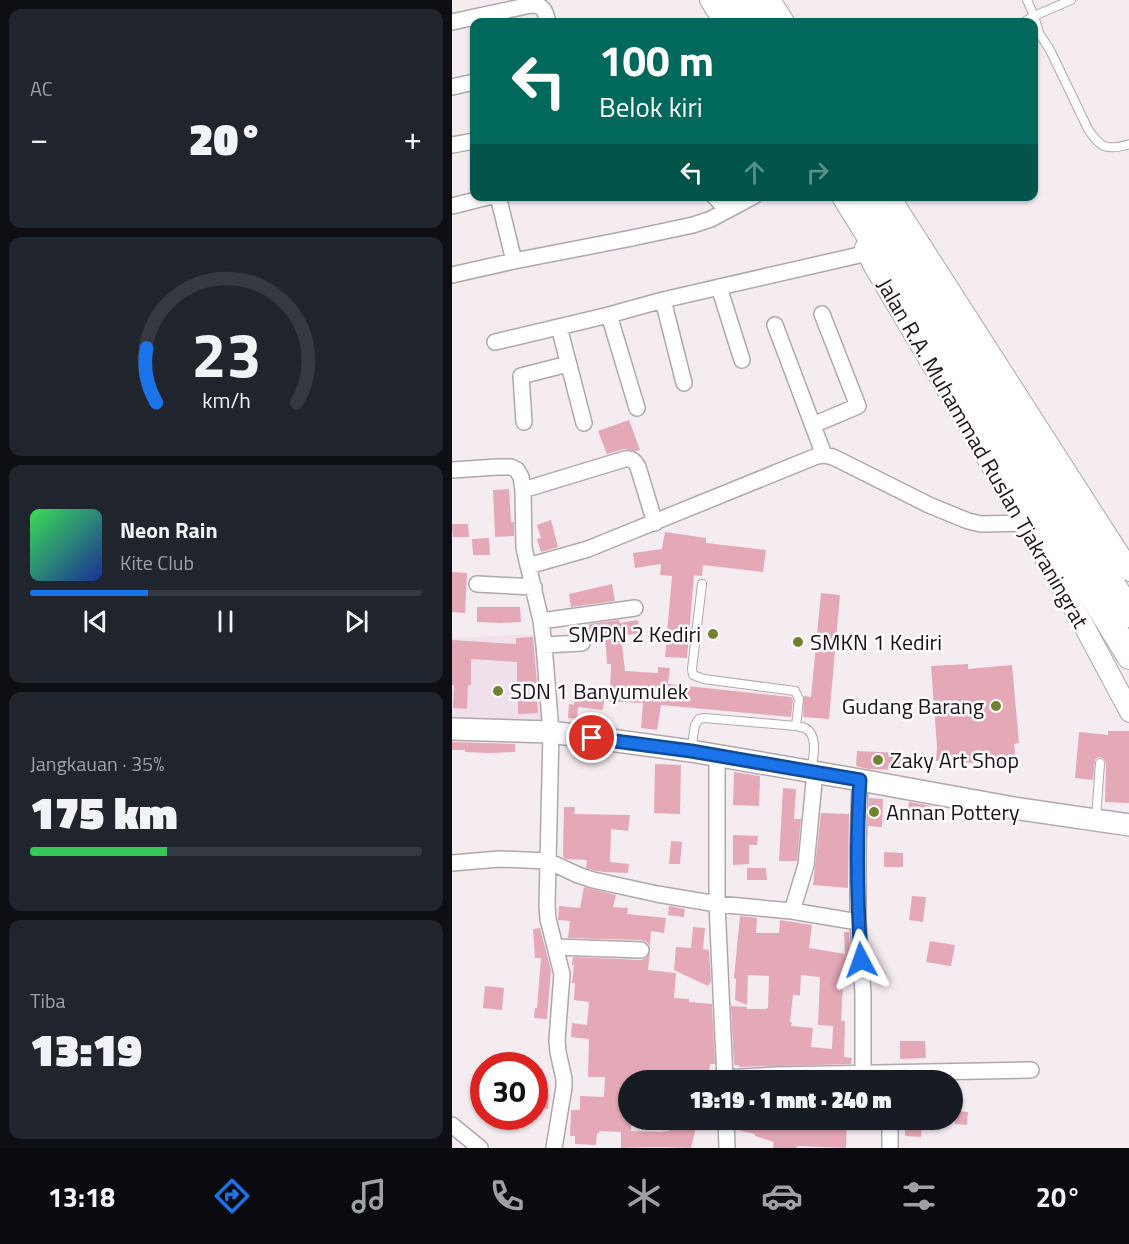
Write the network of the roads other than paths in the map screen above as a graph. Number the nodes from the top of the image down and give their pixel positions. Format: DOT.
graph roads {
  1 [pos="710,0"];
  2 [pos="727,0"];
  3 [pos="755,0"];
  4 [pos="770,0"];
  5 [pos="1027,0"];
  6 [pos="1071,0"];
  7 [pos="1034,16"];
  8 [pos="470,18"];
  9 [pos="471,18"];
  10 [pos="547,18"];
  11 [pos="721,18"];
  12 [pos="738,18"];
  13 [pos="766,18"];
  14 [pos="781,18"];
  15 [pos="1031,18"];
  16 [pos="452,22"];
  17 [pos="1038,35"];
  18 [pos="470,83"];
  19 [pos="452,87"];
  20 [pos="470,142"];
  21 [pos="1130,144"];
  22 [pos="452,145"];
  23 [pos="472,201"];
  24 [pos="499,201"];
  25 [pos="719,201"];
  26 [pos="744,201"];
  27 [pos="856,201"];
  28 [pos="857,201"];
  29 [pos="857,201"];
  30 [pos="860,201"];
  31 [pos="893,201"];
  32 [pos="452,206"];
  33 [pos="727,210"];
  34 [pos="908,225"];
  35 [pos="866,250"];
  36 [pos="514,261"];
  37 [pos="452,275"];
  38 [pos="719,287"];
  39 [pos="663,300"];
  40 [pos="822,314"];
  41 [pos="609,315"];
  42 [pos="775,325"];
  43 [pos="559,327"];
  44 [pos="496,342"];
  45 [pos="742,360"];
  46 [pos="568,364"];
  47 [pos="684,383"];
  48 [pos="637,408"];
  49 [pos="524,422"];
  50 [pos="584,423"];
  51 [pos="813,425"];
  52 [pos="824,454"];
  53 [pos="452,470"];
  54 [pos="523,490"];
  55 [pos="655,523"];
  56 [pos="1025,523"];
  57 [pos="528,566"];
  58 [pos="1130,571"];
  59 [pos="477,584"];
  60 [pos="702,584"];
  61 [pos="534,587"];
  62 [pos="635,608"];
  63 [pos="1130,614"];
  64 [pos="541,621"];
  65 [pos="582,643"];
  66 [pos="544,645"];
  67 [pos="1130,656"];
  68 [pos="1130,712"];
  69 [pos="796,726"];
  70 [pos="452,729"];
  71 [pos="551,732"];
  72 [pos="691,751"];
  73 [pos="717,756"];
  74 [pos="1100,763"];
  75 [pos="813,772"];
  76 [pos="860,780"];
  77 [pos="1096,819"];
  78 [pos="1130,825"];
  79 [pos="548,861"];
  80 [pos="452,863"];
  81 [pos="717,904"];
  82 [pos="792,912"];
  83 [pos="858,922"];
  84 [pos="555,947"];
  85 [pos="641,950"];
  86 [pos="725,1070"];
  87 [pos="863,1070"];
  88 [pos="1031,1070"];
  89 [pos="963,1073"];
  90 [pos="452,1125"];
  91 [pos="726,1130"];
  92 [pos="890,1130"];
  93 [pos="480,1148"];
  94 [pos="554,1148"];
  95 [pos="727,1148"];
  96 [pos="890,1148"];
  1 -- 11 [label="street"];
  2 -- 12 [label="highway"];
  3 -- 13 [label="highway"];
  4 -- 14 [label="street"];
  5 -- 7 [label="lane"];
  6 -- 7 [label="lane"];
  7 -- 15 [label="lane"];
  8 -- 16 [label="street"];
  9 -- 10 [label="street"];
  17 -- 21 [label="lane"];
  18 -- 19 [label="street"];
  20 -- 22 [label="street"];
  23 -- 32 [label="street"];
  24 -- 36 [label="street"];
  25 -- 33 [label="street"];
  26 -- 33 [label="street"];
  27 -- 35 [label="highway"];
  28 -- 63 [label="highway, Jalan R.A. Muhammad Ruslan Tjakraningrat"];
  29 -- 67 [label="highway, Jalan R.A. Muhammad Ruslan Tjakraningrat"];
  30 -- 34 [label="highway"];
  31 -- 34 [label="street"];
  33 -- 36 [label="street"];
  34 -- 58 [label="street"];
  35 -- 38 [label="street"];
  35 -- 56 [label="street, Jalan R.A. Muhammad Ruslan Tjakraningrat"];
  36 -- 37 [label="street"];
  38 -- 39 [label="street"];
  38 -- 45 [label="street"];
  39 -- 41 [label="street"];
  39 -- 47 [label="street"];
  40 -- 51 [label="street"];
  41 -- 43 [label="street"];
  41 -- 48 [label="street"];
  42 -- 51 [label="street"];
  43 -- 44 [label="street"];
  43 -- 46 [label="street"];
  46 -- 49 [label="street"];
  46 -- 50 [label="street"];
  51 -- 52 [label="street"];
  52 -- 55 [label="street"];
  52 -- 56 [label="street"];
  53 -- 54 [label="street"];
  54 -- 55 [label="street"];
  54 -- 57 [label="street"];
  55 -- 57 [label="street"];
  56 -- 68 [label="street, Jalan R.A. Muhammad Ruslan Tjakraningrat"];
  57 -- 61 [label="street"];
  59 -- 61 [label="street"];
  60 -- 69 [label="lane"];
  61 -- 64 [label="street"];
  62 -- 64 [label="street"];
  64 -- 66 [label="street"];
  65 -- 66 [label="street"];
  66 -- 71 [label="street"];
  69 -- 72 [label="lane"];
  69 -- 75 [label="lane"];
  70 -- 71 [label="main road"];
  71 -- 72 [label="main road"];
  71 -- 79 [label="street"];
  72 -- 73 [label="main road"];
  73 -- 75 [label="main road"];
  73 -- 81 [label="street"];
  74 -- 77 [label="lane"];
  75 -- 76 [label="main road"];
  75 -- 82 [label="street"];
  76 -- 77 [label="main road"];
  76 -- 83 [label="street"];
  77 -- 78 [label="main road"];
  79 -- 80 [label="street"];
  79 -- 81 [label="street"];
  79 -- 84 [label="street"];
  81 -- 82 [label="street"];
  81 -- 86 [label="street"];
  82 -- 83 [label="street"];
  83 -- 87 [label="street"];
  84 -- 85 [label="street"];
  84 -- 94 [label="street"];
  88 -- 89 [label="street"];
  90 -- 93 [label="street"];
  91 -- 95 [label="street"];
  92 -- 96 [label="street"];
}
